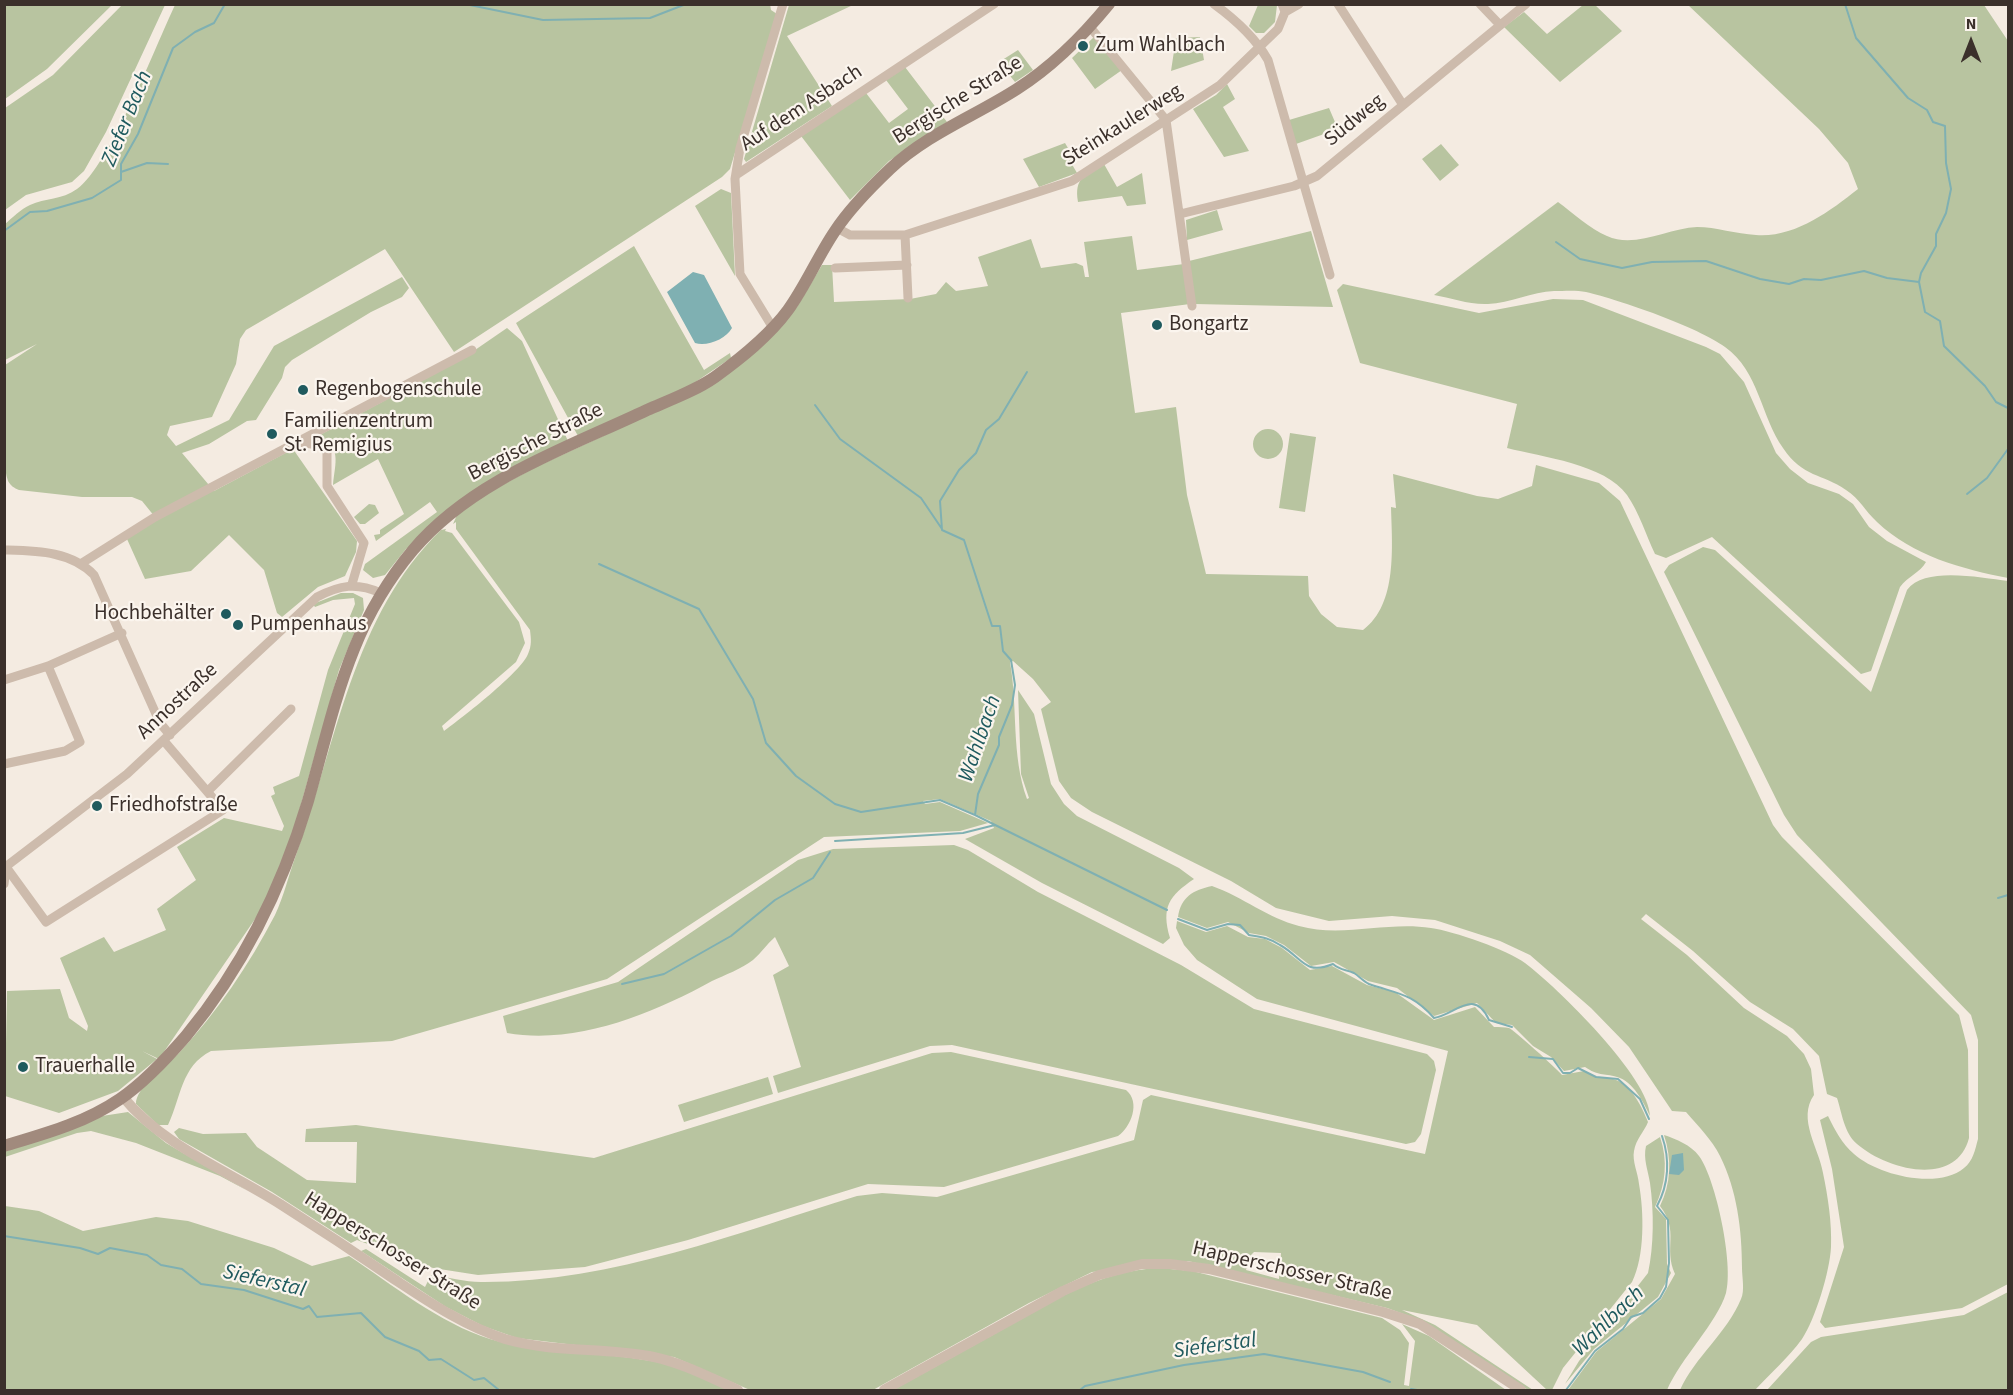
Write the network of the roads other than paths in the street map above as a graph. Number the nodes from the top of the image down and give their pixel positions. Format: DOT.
graph roads {
  1 [pos="783,4"];
  2 [pos="994,4"];
  3 [pos="1109,4"];
  4 [pos="1214,4"];
  5 [pos="1299,4"];
  6 [pos="1338,4"];
  7 [pos="1480,4"];
  8 [pos="1526,4"];
  9 [pos="1284,8"];
  10 [pos="1500,25"];
  11 [pos="1090,27"];
  12 [pos="1260,47"];
  13 [pos="1403,105"];
  14 [pos="1167,120"];
  15 [pos="736,175"];
  16 [pos="1304,182"];
  17 [pos="1180,214"];
  18 [pos="837,228"];
  19 [pos="905,235"];
  20 [pos="907,265"];
  21 [pos="835,268"];
  22 [pos="1330,275"];
  23 [pos="908,298"];
  24 [pos="1192,306"];
  25 [pos="773,328"];
  26 [pos="472,350"];
  27 [pos="298,441"];
  28 [pos="4,550"];
  29 [pos="82,562"];
  30 [pos="352,585"];
  31 [pos="381,593"];
  32 [pos="122,633"];
  33 [pos="48,666"];
  34 [pos="4,680"];
  35 [pos="291,709"];
  36 [pos="167,738"];
  37 [pos="4,764"];
  38 [pos="207,791"];
  39 [pos="5,867"];
  40 [pos="4,884"];
  41 [pos="123,1097"];
  42 [pos="4,1146"];
  43 [pos="738,1390"];
  44 [pos="884,1390"];
  45 [pos="1521,1390"];
  1 -- 15 [label="street"];
  2 -- 15 [label="street, Auf dem Asbach"];
  3 -- 11 [label="main road, Bergische Straße"];
  4 -- 12 [label="street"];
  5 -- 9 [label="street"];
  6 -- 13 [label="street"];
  7 -- 10 [label="street"];
  8 -- 10 [label="street, Südweg"];
  9 -- 12 [label="street, Steinkaulerweg"];
  10 -- 13 [label="street, Südweg"];
  11 -- 14 [label="street"];
  11 -- 18 [label="main road, Bergische Straße"];
  12 -- 14 [label="street, Steinkaulerweg"];
  12 -- 16 [label="street"];
  13 -- 16 [label="street, Südweg"];
  14 -- 17 [label="street"];
  14 -- 19 [label="street, Steinkaulerweg"];
  15 -- 25 [label="street, Auf dem Asbach"];
  16 -- 17 [label="street, Südweg"];
  16 -- 22 [label="street"];
  17 -- 24 [label="street"];
  18 -- 19 [label="street, Steinkaulerweg"];
  18 -- 25 [label="main road, Bergische Straße"];
  19 -- 20 [label="street"];
  20 -- 21 [label="street"];
  20 -- 23 [label="street"];
  25 -- 31 [label="main road, Bergische Straße"];
  26 -- 27 [label="street"];
  27 -- 29 [label="street"];
  27 -- 30 [label="street"];
  28 -- 29 [label="street"];
  29 -- 32 [label="street"];
  30 -- 31 [label="street"];
  30 -- 36 [label="street, Annostraße"];
  31 -- 41 [label="main road, Bergische Straße"];
  32 -- 33 [label="street"];
  32 -- 36 [label="street"];
  33 -- 34 [label="street"];
  33 -- 37 [label="street"];
  35 -- 38 [label="street"];
  36 -- 38 [label="street"];
  36 -- 39 [label="street, Annostraße"];
  38 -- 39 [label="street"];
  39 -- 40 [label="street"];
  41 -- 42 [label="main road, Bergische Straße"];
  41 -- 43 [label="street, Happerschosser Straße"];
  44 -- 45 [label="street, Happerschosser Straße"];
}
